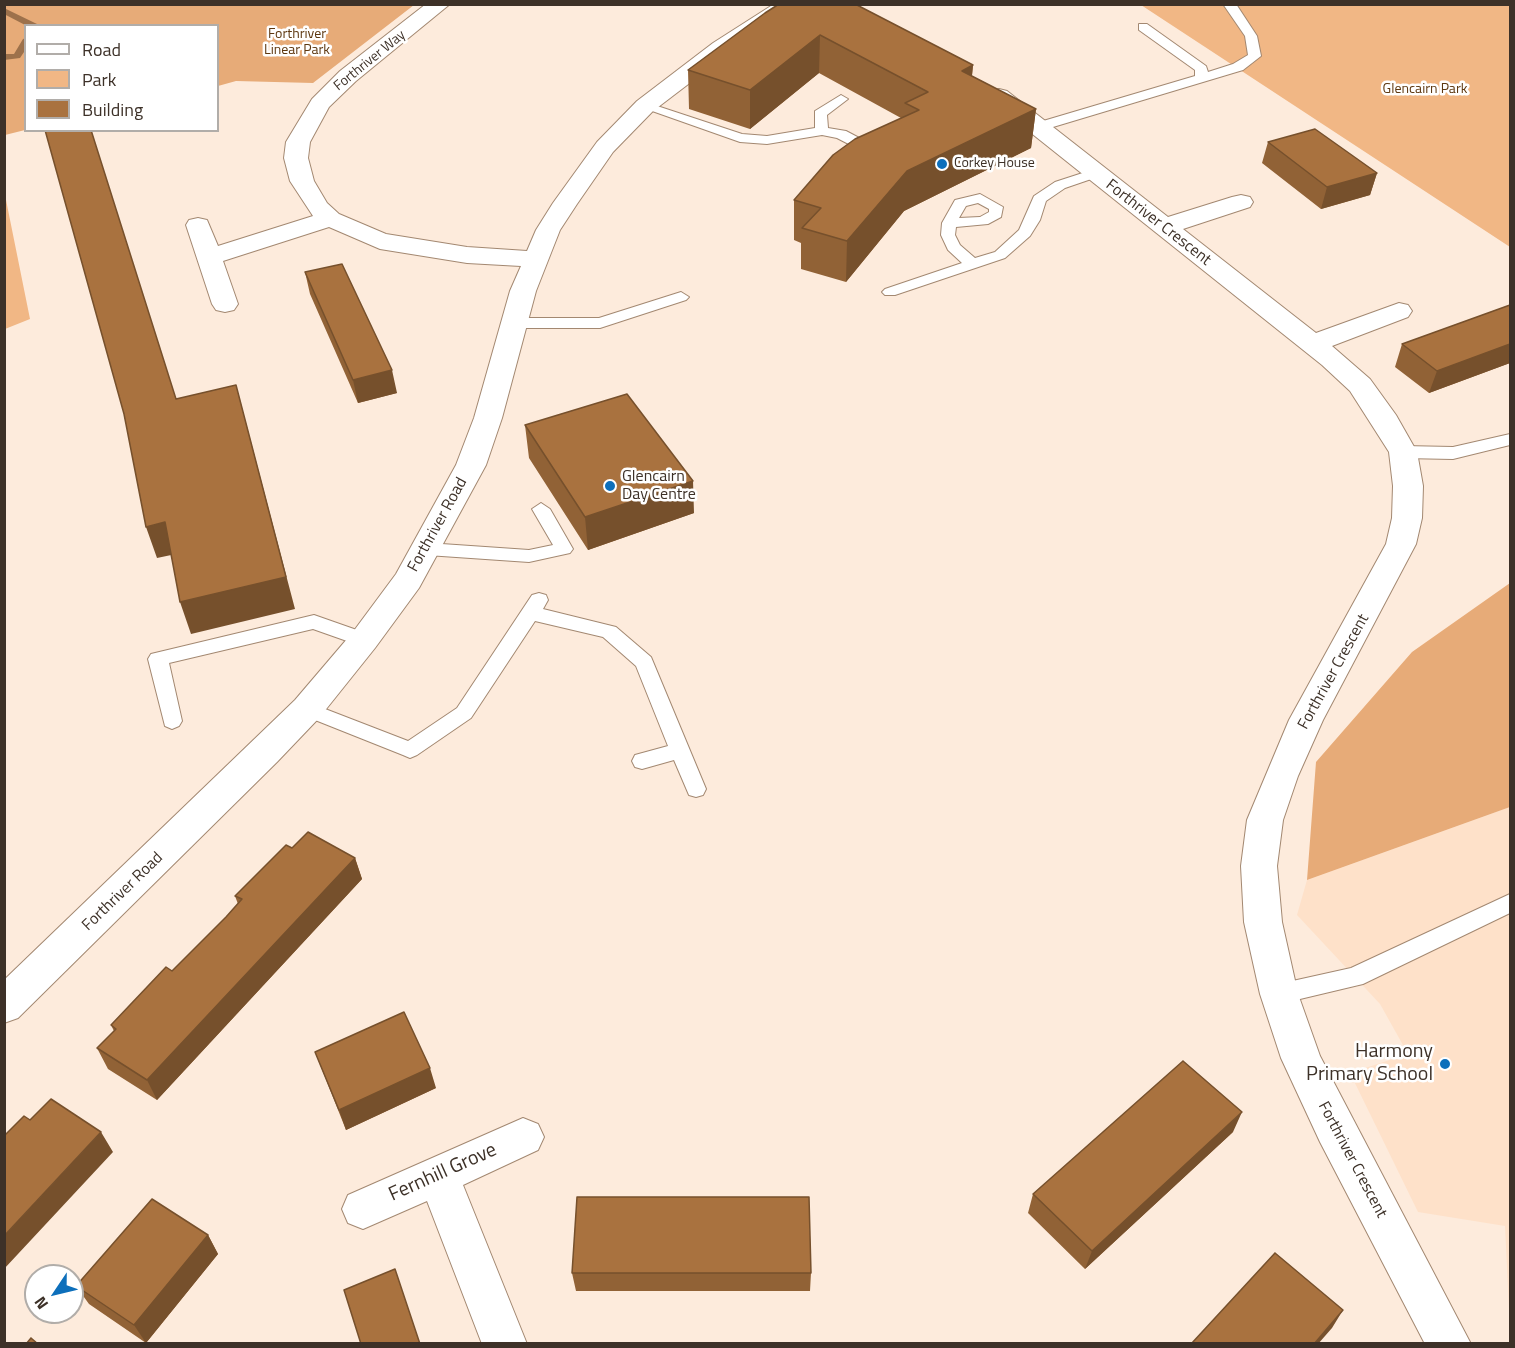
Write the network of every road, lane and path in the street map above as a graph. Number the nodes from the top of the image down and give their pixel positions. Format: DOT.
graph roads {
  1 [pos="440,4"];
  2 [pos="789,4"];
  3 [pos="1229,4"];
  4 [pos="1143,27"];
  5 [pos="1202,78"];
  6 [pos="978,81"];
  7 [pos="841,99"];
  8 [pos="645,106"];
  9 [pos="1038,127"];
  10 [pos="822,131"];
  11 [pos="880,154"];
  12 [pos="1095,173"];
  13 [pos="1241,202"];
  14 [pos="330,219"];
  15 [pos="949,223"];
  16 [pos="198,225"];
  17 [pos="1163,227"];
  18 [pos="209,257"];
  19 [pos="535,259"];
  20 [pos="974,265"];
  21 [pos="890,292"];
  22 [pos="681,297"];
  23 [pos="225,304"];
  24 [pos="1399,311"];
  25 [pos="514,322"];
  26 [pos="1313,344"];
  27 [pos="1510,439"];
  28 [pos="1402,452"];
  29 [pos="541,509"];
  30 [pos="427,549"];
  31 [pos="364,640"];
  32 [pos="307,709"];
  33 [pos="172,722"];
  34 [pos="680,751"];
  35 [pos="642,761"];
  36 [pos="696,789"];
  37 [pos="1510,903"];
  38 [pos="1279,994"];
  39 [pos="4,1006"];
  40 [pos="523,1137"];
  41 [pos="438,1176"];
  42 [pos="363,1209"];
  43 [pos="505,1344"];
  44 [pos="1449,1344"];
  1 -- 14 [label="street, Forthriver Way"];
  2 -- 8 [label="street, Forthriver Road"];
  3 -- 5 [label="lane"];
  4 -- 5 [label="lane"];
  5 -- 9 [label="lane"];
  6 -- 9 [label="street, Forthriver Crescent"];
  7 -- 10 [label="lane"];
  8 -- 10 [label="lane"];
  8 -- 19 [label="street, Forthriver Road"];
  9 -- 12 [label="street, Forthriver Crescent"];
  10 -- 11 [label="lane"];
  12 -- 17 [label="street, Forthriver Crescent"];
  12 -- 20 [label="lane"];
  13 -- 17 [label="street"];
  14 -- 18 [label="street"];
  14 -- 19 [label="street, Forthriver Way"];
  15 -- 20 [label="lane"];
  16 -- 18 [label="street"];
  17 -- 26 [label="street, Forthriver Crescent"];
  18 -- 23 [label="street"];
  19 -- 25 [label="street, Forthriver Road"];
  20 -- 21 [label="lane"];
  22 -- 25 [label="lane"];
  24 -- 26 [label="street"];
  25 -- 30 [label="street, Forthriver Road"];
  26 -- 28 [label="street, Forthriver Crescent"];
  27 -- 28 [label="lane"];
  28 -- 38 [label="street, Forthriver Crescent"];
  29 -- 30 [label="lane"];
  30 -- 31 [label="street, Forthriver Road"];
  31 -- 32 [label="street, Forthriver Road"];
  31 -- 33 [label="lane"];
  32 -- 34 [label="lane"];
  32 -- 39 [label="street, Forthriver Road"];
  34 -- 35 [label="lane"];
  34 -- 36 [label="lane"];
  37 -- 38 [label="lane"];
  38 -- 44 [label="street, Forthriver Crescent"];
  40 -- 41 [label="street, Fernhill Grove"];
  41 -- 42 [label="street, Fernhill Grove"];
  41 -- 43 [label="street"];
}
